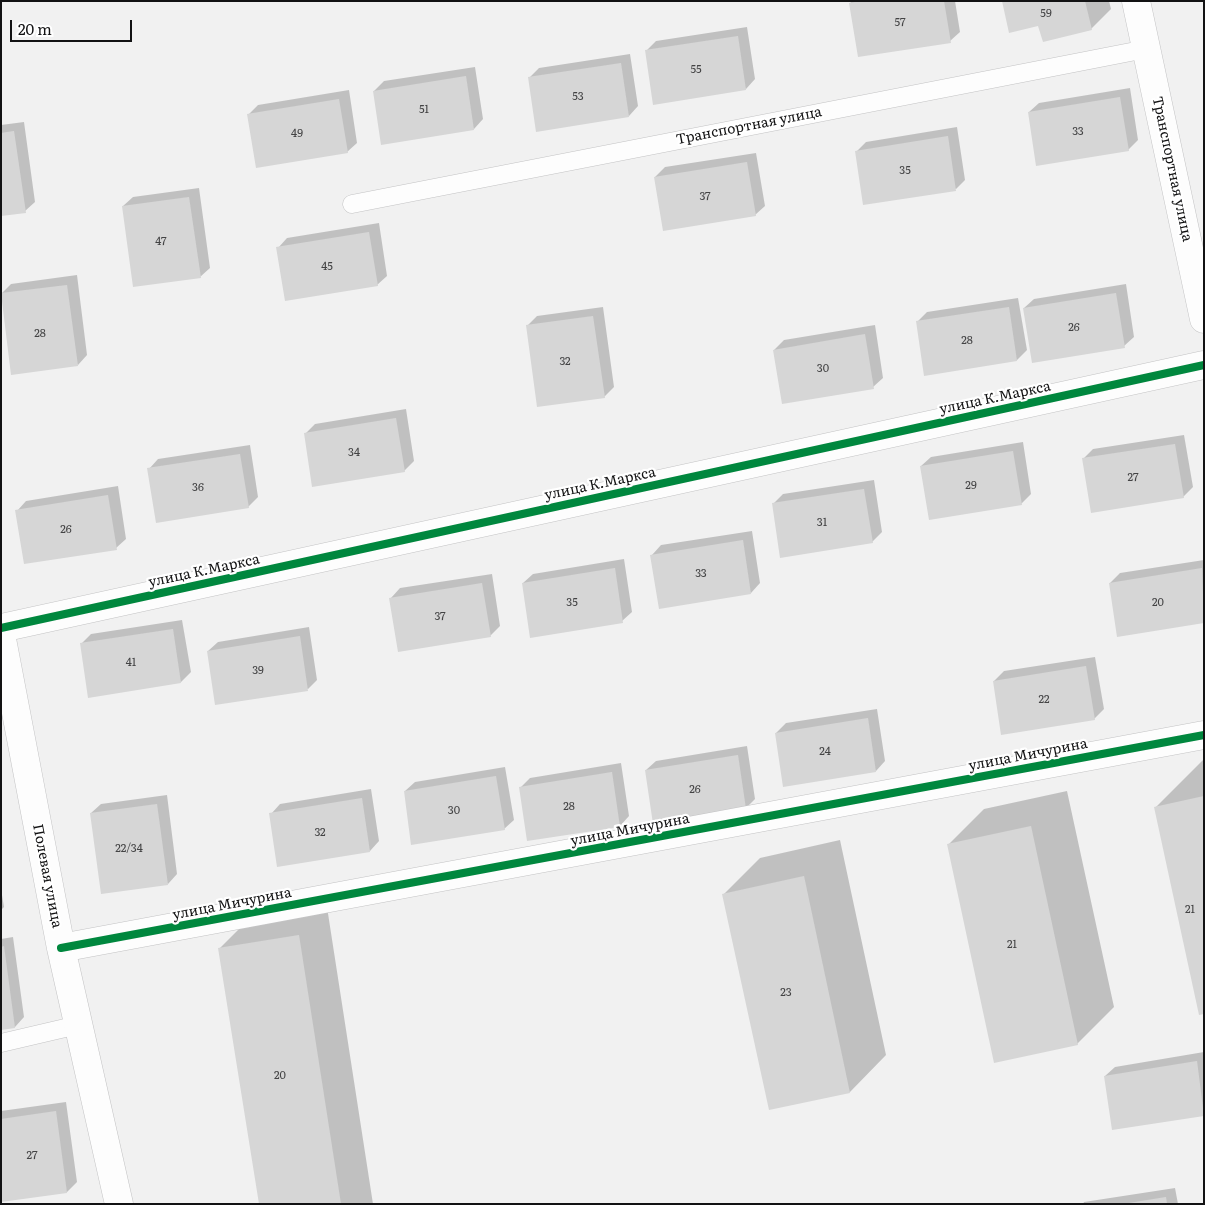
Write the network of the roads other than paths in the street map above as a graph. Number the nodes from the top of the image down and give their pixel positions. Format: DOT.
graph roads {
  1 [pos="1136,1"];
  2 [pos="1146,49"];
  3 [pos="352,204"];
  4 [pos="1204,319"];
  5 [pos="1204,365"];
  6 [pos="1,628"];
  7 [pos="1,634"];
  8 [pos="1204,735"];
  9 [pos="61,948"];
  10 [pos="78,1025"];
  11 [pos="1,1043"];
  12 [pos="118,1204"];
  1 -- 2 [label="street, Транспортная улица"];
  2 -- 3 [label="lane, Транспортная улица"];
  2 -- 4 [label="street, Транспортная улица"];
  5 -- 6 [label="street, улица К.Маркса"];
  7 -- 9 [label="street, Полевая улица"];
  8 -- 9 [label="street, улица Мичурина"];
  9 -- 10 [label="street, Полевая улица"];
  10 -- 11 [label="lane"];
  10 -- 12 [label="street, Полевая улица"];
}
